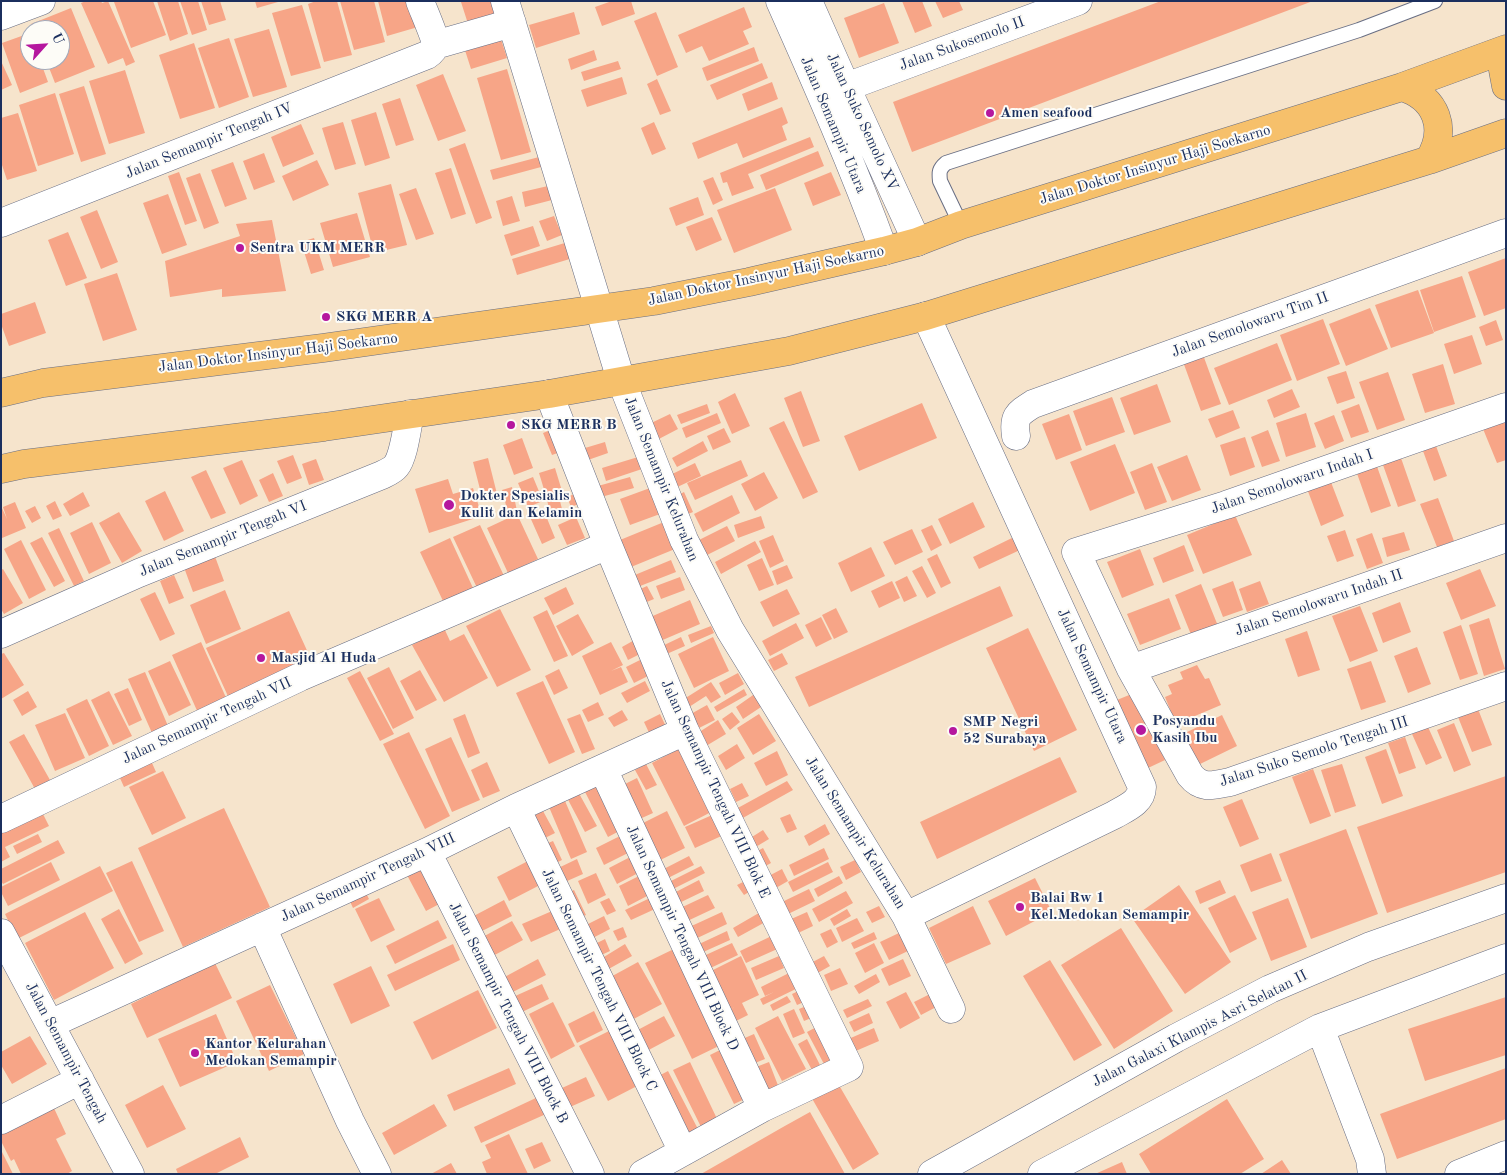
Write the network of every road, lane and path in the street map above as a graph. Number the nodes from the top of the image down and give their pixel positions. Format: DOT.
graph roads {
  1 [pos="41,1"];
  2 [pos="420,1"];
  3 [pos="780,1"];
  4 [pos="808,1"];
  5 [pos="1078,1"];
  6 [pos="1435,1"];
  7 [pos="509,12"];
  8 [pos="1,16"];
  9 [pos="1506,51"];
  10 [pos="425,52"];
  11 [pos="1506,86"];
  12 [pos="846,87"];
  13 [pos="1402,87"];
  14 [pos="1506,133"];
  15 [pos="1429,160"];
  16 [pos="1,223"];
  17 [pos="961,225"];
  18 [pos="1506,233"];
  19 [pos="917,242"];
  20 [pos="884,251"];
  21 [pos="599,310"];
  22 [pos="926,316"];
  23 [pos="621,380"];
  24 [pos="1,393"];
  25 [pos="549,394"];
  26 [pos="1506,407"];
  27 [pos="410,414"];
  28 [pos="1016,436"];
  29 [pos="1,469"];
  30 [pos="1506,538"];
  31 [pos="608,545"];
  32 [pos="1076,552"];
  33 [pos="1,634"];
  34 [pos="1132,669"];
  35 [pos="1506,686"];
  36 [pos="685,731"];
  37 [pos="603,769"];
  38 [pos="516,808"];
  39 [pos="1,819"];
  40 [pos="426,852"];
  41 [pos="1506,898"];
  42 [pos="906,916"];
  43 [pos="262,927"];
  44 [pos="1,933"];
  45 [pos="1506,958"];
  46 [pos="952,1009"];
  47 [pos="50,1024"];
  48 [pos="1320,1028"];
  49 [pos="80,1080"];
  50 [pos="762,1108"];
  51 [pos="1,1120"];
  52 [pos="683,1152"];
  53 [pos="1506,1155"];
  54 [pos="1377,1169"];
  55 [pos="130,1174"];
  56 [pos="377,1174"];
  57 [pos="590,1174"];
  58 [pos="643,1174"];
  59 [pos="932,1174"];
  60 [pos="1042,1174"];
  61 [pos="1459,1174"];
  1 -- 8 [label="street"];
  2 -- 10 [label="street"];
  3 -- 20 [label="street, Jalan Semampir Utara"];
  4 -- 12 [label="street, Jalan Suko Semolo XV"];
  5 -- 12 [label="street, Jalan Sukosemolo II"];
  6 -- 17 [label="lane"];
  7 -- 10 [label="street, Jalan Semampir Tengah IV"];
  7 -- 21 [label="street, Jalan Semampir Kelurahan"];
  9 -- 11 [label="main road"];
  9 -- 13 [label="main road, Jalan Doktor Insinyur Haji Soekarno"];
  10 -- 16 [label="street, Jalan Semampir Tengah IV"];
  12 -- 19 [label="street, Jalan Suko Semolo XV"];
  13 -- 15 [label="main road"];
  13 -- 17 [label="main road, Jalan Doktor Insinyur Haji Soekarno"];
  14 -- 15 [label="main road"];
  15 -- 22 [label="main road"];
  17 -- 19 [label="main road, Jalan Doktor Insinyur Haji Soekarno"];
  18 -- 28 [label="street, Jalan Semolowaru Tim II"];
  19 -- 20 [label="main road, Jalan Doktor Insinyur Haji Soekarno"];
  20 -- 21 [label="main road, Jalan Doktor Insinyur Haji Soekarno"];
  21 -- 23 [label="street, Jalan Semampir Kelurahan"];
  21 -- 24 [label="main road, Jalan Doktor Insinyur Haji Soekarno"];
  22 -- 23 [label="main road"];
  22 -- 42 [label="street, Jalan Semampir Utara"];
  23 -- 25 [label="main road"];
  23 -- 42 [label="street, Jalan Semampir Kelurahan"];
  25 -- 27 [label="main road"];
  25 -- 31 [label="street, Jalan Semampir Tengah VIII Blok E"];
  26 -- 32 [label="street, Jalan Semolowaru Indah I"];
  27 -- 29 [label="main road"];
  27 -- 33 [label="street, Jalan Semampir Tengah VI"];
  30 -- 34 [label="street, Jalan Semolowaru Indah II"];
  31 -- 36 [label="street, Jalan Semampir Tengah VIII Blok E"];
  31 -- 39 [label="street, Jalan Semampir Tengah VII"];
  32 -- 34 [label="street, Jalan Suko Semolo Tengah III"];
  34 -- 35 [label="street, Jalan Suko Semolo Tengah III"];
  36 -- 37 [label="street, Jalan Semampir Tengah VIII"];
  36 -- 50 [label="street, Jalan Semampir Tengah VIII Blok E"];
  37 -- 38 [label="street, Jalan Semampir Tengah VIII"];
  37 -- 50 [label="street, Jalan Semampir Tengah VIII Block D"];
  38 -- 40 [label="street, Jalan Semampir Tengah VIII"];
  38 -- 52 [label="street, Jalan Semampir Tengah VIII Block C"];
  40 -- 43 [label="street, Jalan Semampir Tengah VIII"];
  40 -- 57 [label="street, Jalan Semampir Tengah VIII Block B"];
  41 -- 59 [label="street, Jalan Galaxi Klampis Asri Selatan II"];
  42 -- 46 [label="street, Jalan Semampir Kelurahan"];
  43 -- 47 [label="street, Jalan Semampir Tengah VIII"];
  43 -- 56 [label="street"];
  44 -- 47 [label="street, Jalan Semampir Tengah"];
  45 -- 48 [label="street"];
  47 -- 49 [label="street, Jalan Semampir Tengah"];
  48 -- 54 [label="street"];
  48 -- 60 [label="street"];
  49 -- 51 [label="street"];
  49 -- 55 [label="street, Jalan Semampir Tengah"];
  50 -- 52 [label="street"];
  52 -- 58 [label="street"];
  53 -- 61 [label="street"];
}
